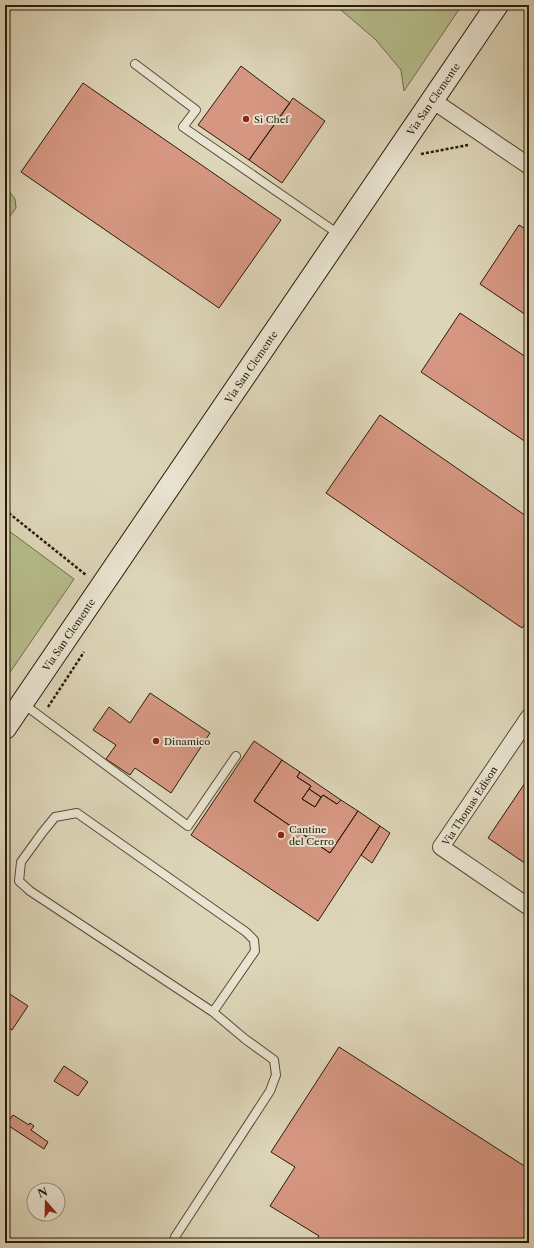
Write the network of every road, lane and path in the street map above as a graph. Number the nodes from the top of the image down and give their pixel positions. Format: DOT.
graph roads {
  1 [pos="497,5"];
  2 [pos="135,64"];
  3 [pos="432,100"];
  4 [pos="529,166"];
  5 [pos="341,235"];
  6 [pos="5,510"];
  7 [pos="102,588"];
  8 [pos="22,702"];
  9 [pos="529,717"];
  10 [pos="5,728"];
  11 [pos="236,756"];
  12 [pos="529,907"];
  13 [pos="214,1012"];
  14 [pos="174,1243"];
  1 -- 3 [label="main road, Via San Clemente"];
  2 -- 5 [label="lane"];
  3 -- 4 [label="street"];
  3 -- 5 [label="main road, Via San Clemente"];
  5 -- 7 [label="main road, Via San Clemente"];
  6 -- 7 [label="path"];
  7 -- 8 [label="main road, Via San Clemente"];
  8 -- 10 [label="main road, Via San Clemente"];
  8 -- 11 [label="lane"];
  9 -- 12 [label="street, Via Thomas Edison"];
  13 -- 13 [label="lane"];
  13 -- 14 [label="lane"];
}
